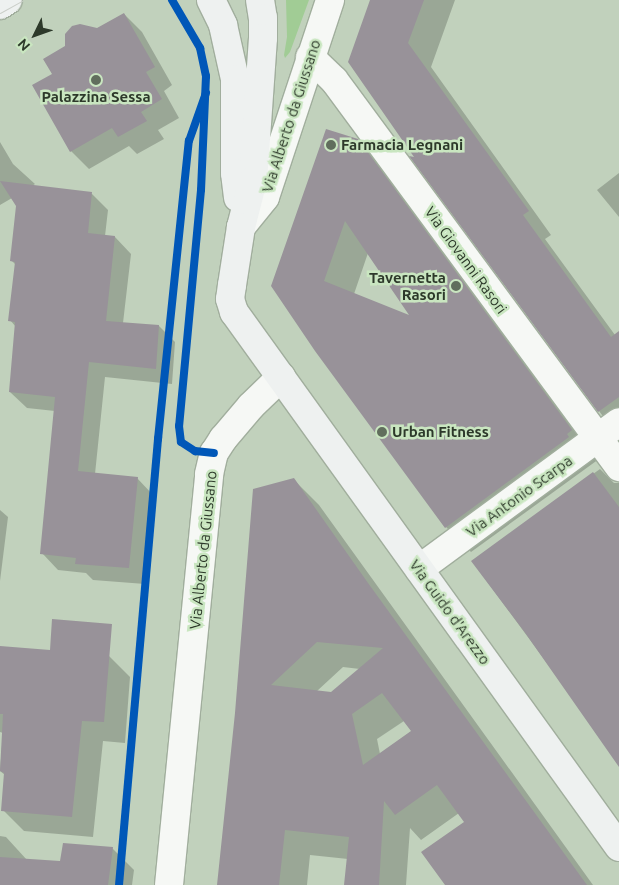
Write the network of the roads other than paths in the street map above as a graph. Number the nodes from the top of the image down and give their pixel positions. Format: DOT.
graph roads {
  1 [pos="8,0"];
  2 [pos="211,0"];
  3 [pos="260,0"];
  4 [pos="330,0"];
  5 [pos="0,4"];
  6 [pos="310,57"];
  7 [pos="241,227"];
  8 [pos="281,377"];
  9 [pos="608,430"];
  10 [pos="619,467"];
  11 [pos="418,569"];
  12 [pos="619,847"];
  13 [pos="170,885"];
  1 -- 5 [label="main road"];
  2 -- 7 [label="main road, Via Alberto da Giussano"];
  3 -- 7 [label="main road, Via Alberto da Giussano"];
  4 -- 6 [label="street, Via Alberto da Giussano"];
  6 -- 7 [label="street, Via Alberto da Giussano"];
  6 -- 9 [label="street, Via Giovanni Rasori"];
  7 -- 8 [label="main road, Via Alberto da Giussano"];
  8 -- 11 [label="main road, Via Guido d'Arezzo"];
  8 -- 13 [label="street, Via Alberto da Giussano"];
  9 -- 10 [label="street, Via Giovanni Rasori"];
  9 -- 11 [label="street, Via Antonio Scarpa"];
  11 -- 12 [label="main road, Via Guido d'Arezzo"];
}
